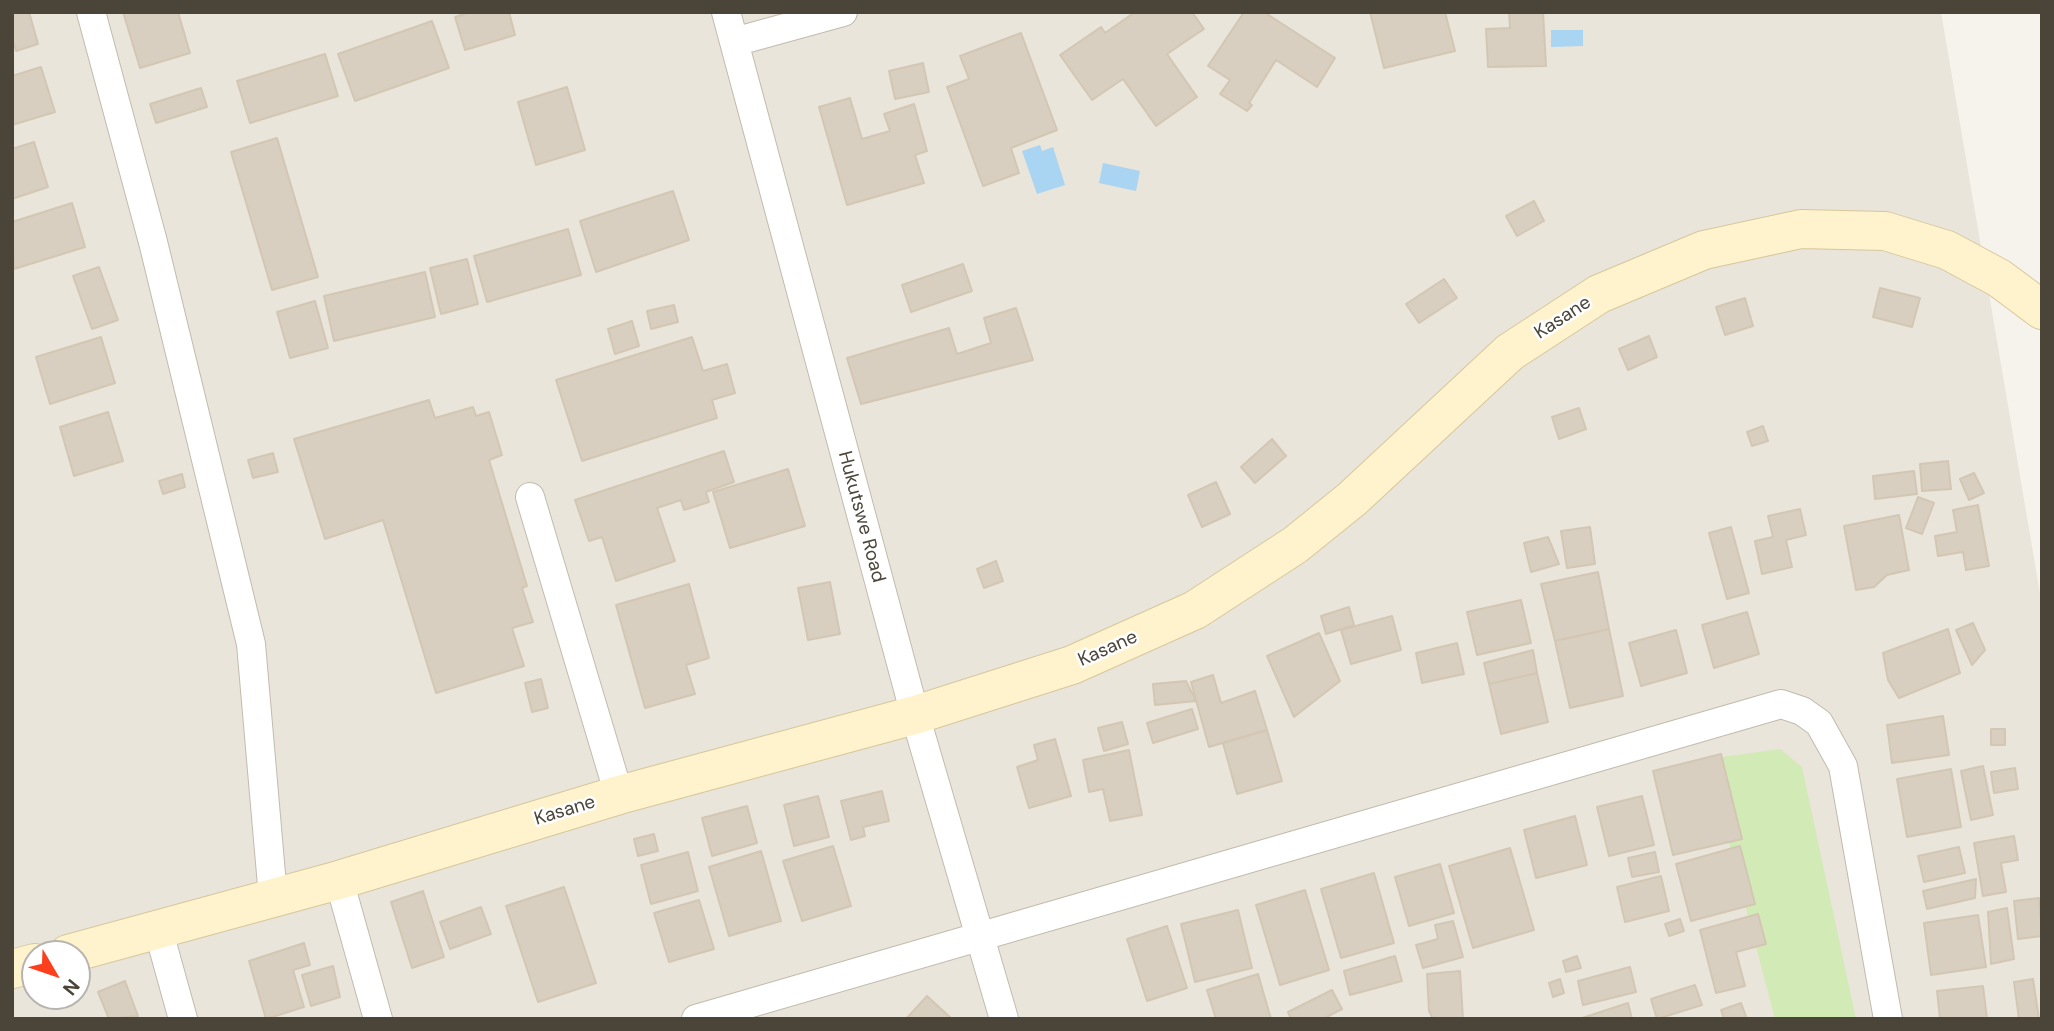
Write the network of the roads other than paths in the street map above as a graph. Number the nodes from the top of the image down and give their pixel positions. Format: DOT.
graph roads {
  1 [pos="91,12"];
  2 [pos="726,12"];
  3 [pos="843,12"];
  4 [pos="734,42"];
  5 [pos="2042,310"];
  6 [pos="530,496"];
  7 [pos="915,715"];
  8 [pos="620,795"];
  9 [pos="339,880"];
  10 [pos="273,897"];
  11 [pos="158,929"];
  12 [pos="979,934"];
  13 [pos="91,948"];
  14 [pos="183,1019"];
  15 [pos="377,1019"];
  16 [pos="696,1019"];
  17 [pos="1004,1019"];
  18 [pos="1888,1019"];
  1 -- 10 [label="street"];
  2 -- 4 [label="street, Hukutswe Road"];
  3 -- 4 [label="street"];
  4 -- 7 [label="street, Hukutswe Road"];
  5 -- 7 [label="street, Kasane"];
  6 -- 8 [label="street"];
  7 -- 8 [label="street, Kasane"];
  7 -- 12 [label="street, Hukutswe Road"];
  8 -- 9 [label="street, Kasane"];
  9 -- 10 [label="street, Kasane"];
  9 -- 15 [label="street"];
  10 -- 11 [label="street, Kasane"];
  11 -- 13 [label="street, Kasane"];
  11 -- 14 [label="street"];
  12 -- 16 [label="street"];
  12 -- 17 [label="street, Hukutswe Road"];
  12 -- 18 [label="street"];
}
